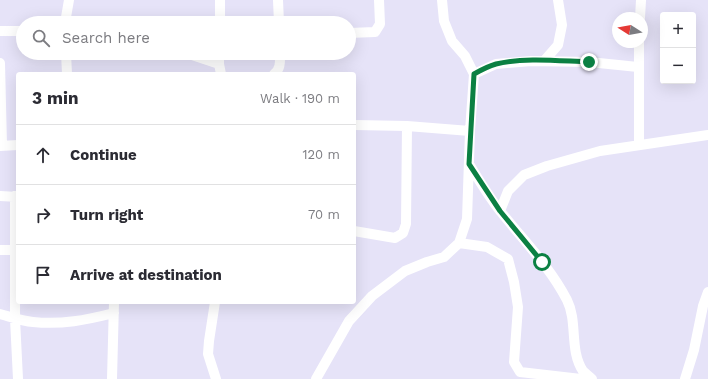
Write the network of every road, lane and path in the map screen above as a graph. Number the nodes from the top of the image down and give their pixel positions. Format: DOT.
graph roads {
  1 [pos="70,0"];
  2 [pos="220,0"];
  3 [pos="278,0"];
  4 [pos="379,0"];
  5 [pos="442,0"];
  6 [pos="558,0"];
  7 [pos="641,0"];
  8 [pos="640,12"];
  9 [pos="67,16"];
  10 [pos="220,16"];
  11 [pos="279,16"];
  12 [pos="0,31"];
  13 [pos="16,31"];
  14 [pos="356,33"];
  15 [pos="639,48"];
  16 [pos="66,60"];
  17 [pos="201,60"];
  18 [pos="280,60"];
  19 [pos="544,61"];
  20 [pos="0,63"];
  21 [pos="638,67"];
  22 [pos="220,69"];
  23 [pos="67,72"];
  24 [pos="276,72"];
  25 [pos="474,74"];
  26 [pos="356,125"];
  27 [pos="407,126"];
  28 [pos="470,131"];
  29 [pos="708,135"];
  30 [pos="639,144"];
  31 [pos="16,145"];
  32 [pos="1,146"];
  33 [pos="469,164"];
  34 [pos="0,196"];
  35 [pos="16,196"];
  36 [pos="500,211"];
  37 [pos="16,223"];
  38 [pos="356,231"];
  39 [pos="459,243"];
  40 [pos="0,250"];
  41 [pos="15,250"];
  42 [pos="708,292"];
  43 [pos="114,304"];
  44 [pos="215,304"];
  45 [pos="114,313"];
  46 [pos="0,314"];
  47 [pos="15,319"];
  48 [pos="18,379"];
  49 [pos="112,379"];
  50 [pos="216,379"];
  51 [pos="316,379"];
  52 [pos="581,379"];
  53 [pos="592,379"];
  54 [pos="684,379"];
  1 -- 9 [label="street"];
  2 -- 10 [label="street"];
  3 -- 11 [label="street"];
  4 -- 14 [label="street"];
  5 -- 25 [label="street"];
  6 -- 19 [label="street"];
  7 -- 8 [label="street"];
  12 -- 13 [label="street"];
  15 -- 21 [label="street"];
  16 -- 23 [label="street"];
  17 -- 22 [label="street"];
  18 -- 24 [label="street"];
  19 -- 21 [label="street"];
  19 -- 25 [label="street"];
  20 -- 32 [label="street"];
  21 -- 30 [label="street"];
  25 -- 28 [label="street"];
  26 -- 27 [label="street"];
  27 -- 28 [label="street"];
  27 -- 38 [label="street"];
  28 -- 33 [label="street"];
  29 -- 30 [label="street"];
  30 -- 36 [label="street"];
  31 -- 32 [label="street"];
  33 -- 36 [label="street"];
  33 -- 39 [label="street"];
  34 -- 35 [label="street"];
  36 -- 53 [label="street"];
  37 -- 41 [label="street"];
  39 -- 51 [label="street"];
  39 -- 52 [label="street"];
  40 -- 41 [label="street"];
  41 -- 47 [label="street"];
  42 -- 54 [label="street"];
  43 -- 45 [label="street"];
  44 -- 50 [label="street"];
  45 -- 47 [label="street"];
  45 -- 49 [label="street"];
  46 -- 47 [label="street"];
  47 -- 48 [label="street"];
}
